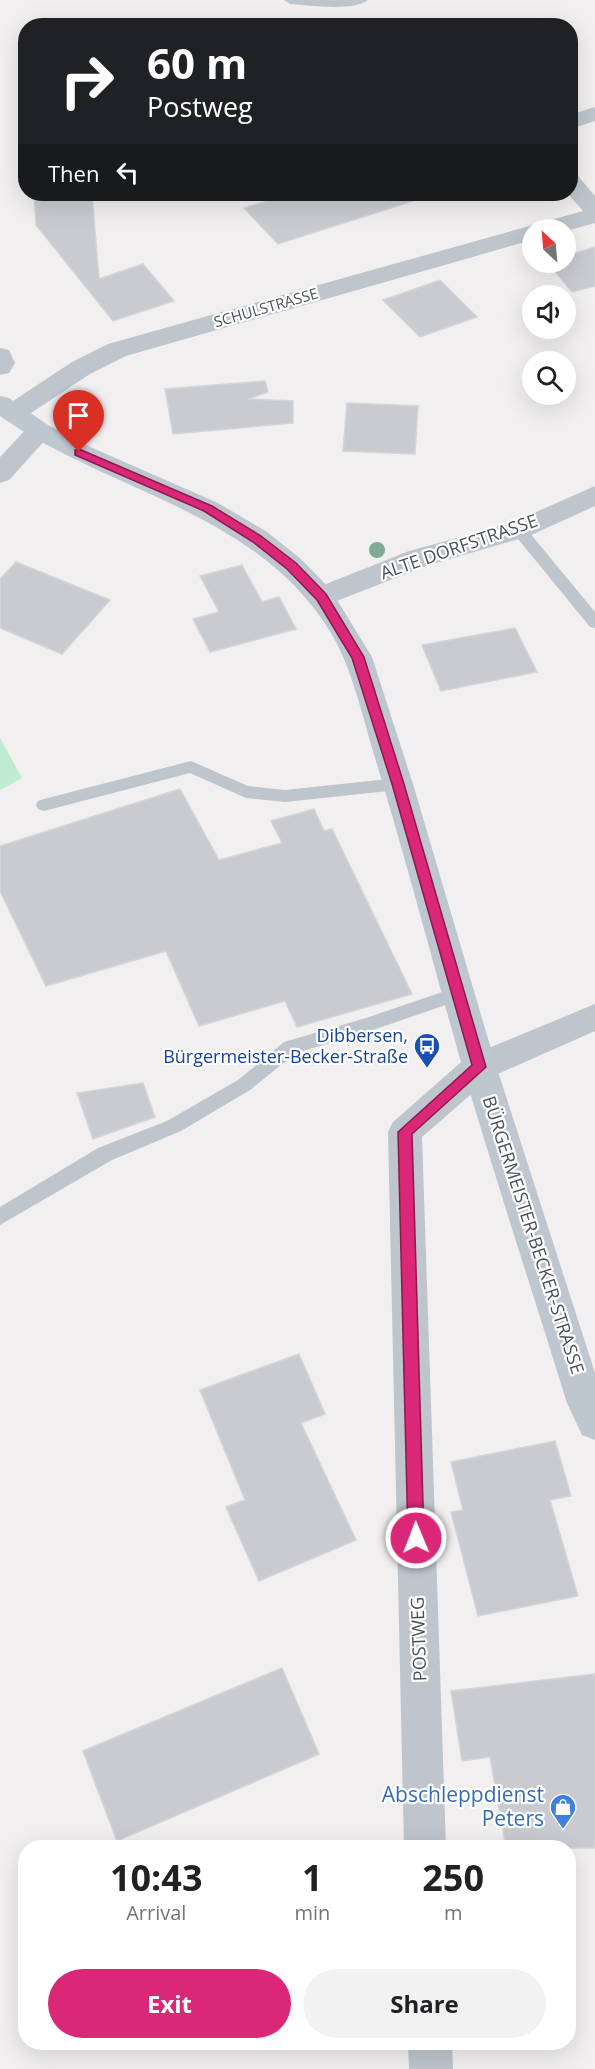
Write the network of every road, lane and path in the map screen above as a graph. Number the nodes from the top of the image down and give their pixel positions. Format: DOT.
graph roads {
  1 [pos="290,0"];
  2 [pos="362,0"];
  3 [pos="595,114"];
  4 [pos="578,119"];
  5 [pos="578,191"];
  6 [pos="595,213"];
  7 [pos="576,219"];
  8 [pos="522,236"];
  9 [pos="0,356"];
  10 [pos="0,367"];
  11 [pos="7,409"];
  12 [pos="39,430"];
  13 [pos="0,474"];
  14 [pos="595,495"];
  15 [pos="519,530"];
  16 [pos="321,597"];
  17 [pos="595,623"];
  18 [pos="398,784"];
  19 [pos="44,805"];
  20 [pos="460,993"];
  21 [pos="595,1017"];
  22 [pos="479,1067"];
  23 [pos="0,1216"];
  24 [pos="592,1409"];
  25 [pos="425,1840"];
  26 [pos="430,2050"];
  27 [pos="431,2069"];
  1 -- 2 [label="lane"];
  3 -- 4 [label="street"];
  5 -- 6 [label="street"];
  6 -- 7 [label="street"];
  8 -- 11 [label="street, SCHULSTRASSE"];
  9 -- 10 [label="street"];
  11 -- 12 [label="street, BÜRGERMEISTER-BECKER-STRASSE"];
  12 -- 13 [label="street"];
  12 -- 16 [label="street, BÜRGERMEISTER-BECKER-STRASSE"];
  14 -- 15 [label="street, ALTE DORFSTRASSE"];
  15 -- 16 [label="street, ALTE DORFSTRASSE"];
  15 -- 17 [label="lane"];
  16 -- 18 [label="street, BÜRGERMEISTER-BECKER-STRASSE"];
  18 -- 19 [label="lane"];
  18 -- 20 [label="street, BÜRGERMEISTER-BECKER-STRASSE"];
  20 -- 22 [label="street, BÜRGERMEISTER-BECKER-STRASSE"];
  20 -- 23 [label="lane"];
  21 -- 22 [label="street"];
  22 -- 24 [label="street, BÜRGERMEISTER-BECKER-STRASSE"];
  22 -- 25 [label="street, POSTWEG"];
  26 -- 27 [label="street"];
}
